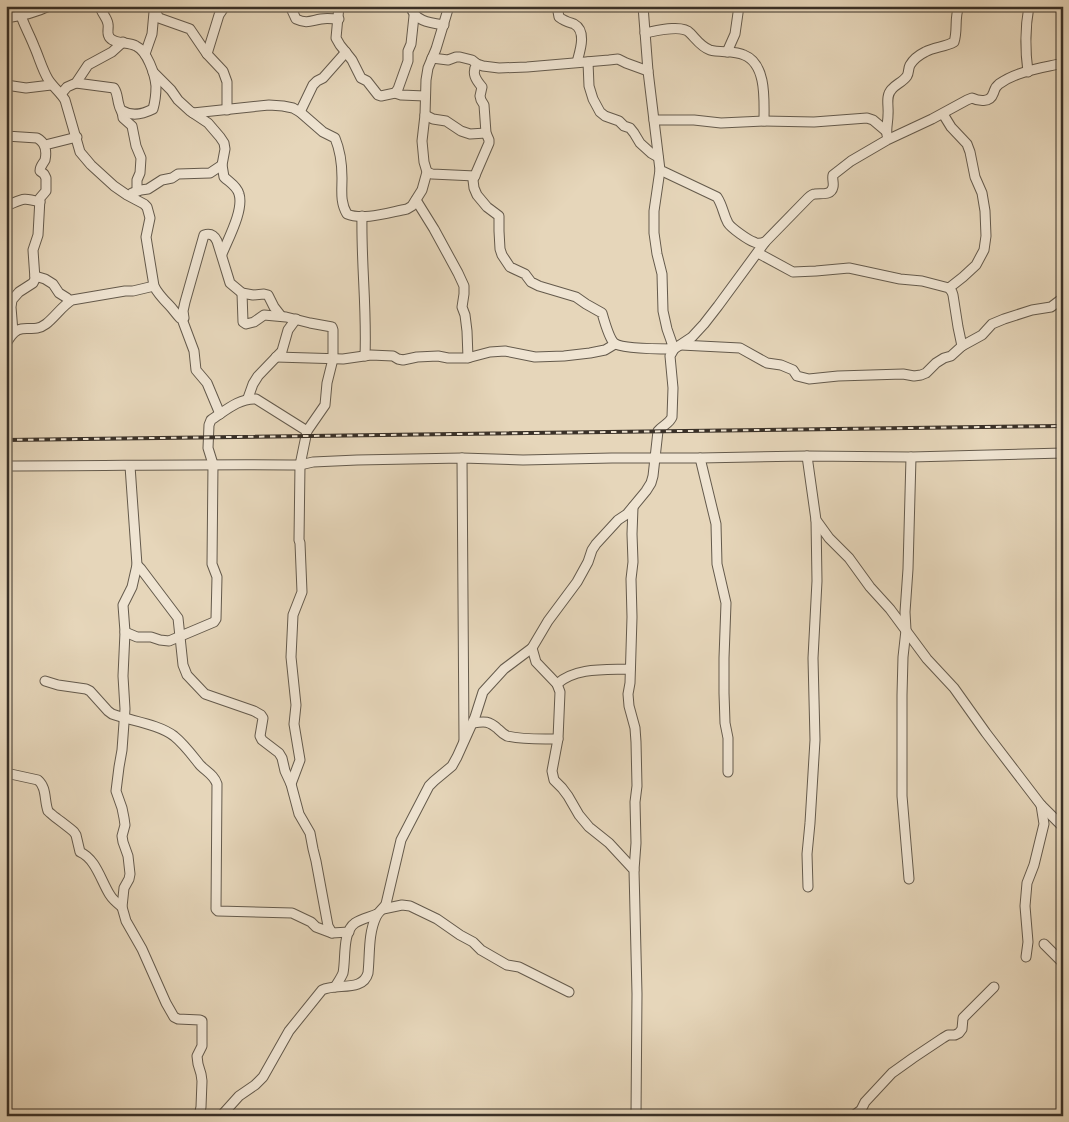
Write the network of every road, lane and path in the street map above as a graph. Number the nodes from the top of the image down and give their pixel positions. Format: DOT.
graph roads {
  1 [pos="18,6"];
  2 [pos="49,6"];
  3 [pos="100,6"];
  4 [pos="225,6"];
  5 [pos="290,6"];
  6 [pos="340,6"];
  7 [pos="411,6"];
  8 [pos="449,6"];
  9 [pos="557,6"];
  10 [pos="643,6"];
  11 [pos="739,6"];
  12 [pos="959,6"];
  13 [pos="1028,6"];
  14 [pos="153,9"];
  15 [pos="20,16"];
  16 [pos="414,16"];
  17 [pos="6,18"];
  18 [pos="339,19"];
  19 [pos="444,25"];
  20 [pos="645,33"];
  21 [pos="123,42"];
  22 [pos="346,52"];
  23 [pos="727,52"];
  24 [pos="145,54"];
  25 [pos="207,54"];
  26 [pos="437,58"];
  27 [pos="577,62"];
  28 [pos="588,62"];
  29 [pos="1063,63"];
  30 [pos="477,64"];
  31 [pos="648,71"];
  32 [pos="152,72"];
  33 [pos="1028,72"];
  34 [pos="76,83"];
  35 [pos="6,85"];
  36 [pos="51,85"];
  37 [pos="395,93"];
  38 [pos="61,94"];
  39 [pos="425,96"];
  40 [pos="227,110"];
  41 [pos="122,111"];
  42 [pos="300,112"];
  43 [pos="193,113"];
  44 [pos="943,114"];
  45 [pos="424,115"];
  46 [pos="654,120"];
  47 [pos="764,121"];
  48 [pos="486,133"];
  49 [pos="887,135"];
  50 [pos="6,136"];
  51 [pos="76,137"];
  52 [pos="45,145"];
  53 [pos="658,157"];
  54 [pos="222,165"];
  55 [pos="660,170"];
  56 [pos="426,172"];
  57 [pos="475,176"];
  58 [pos="137,191"];
  59 [pos="127,196"];
  60 [pos="416,200"];
  61 [pos="40,202"];
  62 [pos="6,206"];
  63 [pos="362,216"];
  64 [pos="765,242"];
  65 [pos="758,252"];
  66 [pos="222,254"];
  67 [pos="35,276"];
  68 [pos="154,286"];
  69 [pos="949,288"];
  70 [pos="242,293"];
  71 [pos="1063,298"];
  72 [pos="69,301"];
  73 [pos="281,316"];
  74 [pos="182,319"];
  75 [pos="296,319"];
  76 [pos="14,332"];
  77 [pos="6,344"];
  78 [pos="616,344"];
  79 [pos="962,346"];
  80 [pos="677,347"];
  81 [pos="365,356"];
  82 [pos="276,357"];
  83 [pos="333,358"];
  84 [pos="468,358"];
  85 [pos="248,398"];
  86 [pos="220,414"];
  87 [pos="307,431"];
  88 [pos="1063,453"];
  89 [pos="807,456"];
  90 [pos="911,456"];
  91 [pos="462,458"];
  92 [pos="655,458"];
  93 [pos="700,458"];
  94 [pos="213,464"];
  95 [pos="300,465"];
  96 [pos="6,466"];
  97 [pos="130,466"];
  98 [pos="633,507"];
  99 [pos="816,520"];
  100 [pos="137,566"];
  101 [pos="906,630"];
  102 [pos="125,632"];
  103 [pos="180,636"];
  104 [pos="532,648"];
  105 [pos="630,669"];
  106 [pos="557,680"];
  107 [pos="45,681"];
  108 [pos="124,719"];
  109 [pos="473,723"];
  110 [pos="558,740"];
  111 [pos="464,743"];
  112 [pos="728,772"];
  113 [pos="6,773"];
  114 [pos="290,784"];
  115 [pos="1041,805"];
  116 [pos="1063,827"];
  117 [pos="634,870"];
  118 [pos="909,879"];
  119 [pos="808,886"];
  120 [pos="122,907"];
  121 [pos="380,912"];
  122 [pos="349,932"];
  123 [pos="332,933"];
  124 [pos="1044,944"];
  125 [pos="1026,957"];
  126 [pos="1063,964"];
  127 [pos="335,987"];
  128 [pos="994,987"];
  129 [pos="569,992"];
  130 [pos="199,1116"];
  131 [pos="221,1116"];
  132 [pos="636,1116"];
  133 [pos="853,1116"];
  1 -- 15 [label="street"];
  2 -- 15 [label="street"];
  3 -- 21 [label="street"];
  4 -- 25 [label="street"];
  5 -- 18 [label="street"];
  6 -- 18 [label="street"];
  7 -- 16 [label="street"];
  8 -- 19 [label="street"];
  9 -- 27 [label="street"];
  10 -- 20 [label="street"];
  11 -- 23 [label="street"];
  12 -- 49 [label="street"];
  13 -- 33 [label="street"];
  14 -- 24 [label="street"];
  14 -- 25 [label="street"];
  15 -- 17 [label="street"];
  15 -- 36 [label="street"];
  16 -- 19 [label="street"];
  16 -- 37 [label="street"];
  18 -- 22 [label="street"];
  19 -- 26 [label="street"];
  20 -- 23 [label="street"];
  20 -- 31 [label="street"];
  21 -- 24 [label="street"];
  21 -- 34 [label="street"];
  22 -- 37 [label="street"];
  22 -- 42 [label="street"];
  23 -- 47 [label="street"];
  24 -- 32 [label="street"];
  25 -- 40 [label="street"];
  26 -- 30 [label="street"];
  26 -- 39 [label="street"];
  27 -- 28 [label="street"];
  27 -- 30 [label="street"];
  28 -- 31 [label="street"];
  28 -- 53 [label="street"];
  29 -- 33 [label="street"];
  30 -- 48 [label="street"];
  31 -- 46 [label="street"];
  32 -- 41 [label="street"];
  32 -- 43 [label="street"];
  33 -- 44 [label="street"];
  34 -- 38 [label="street"];
  34 -- 41 [label="street"];
  35 -- 36 [label="street"];
  36 -- 38 [label="street"];
  37 -- 39 [label="street"];
  38 -- 51 [label="street"];
  39 -- 45 [label="street"];
  40 -- 42 [label="street"];
  40 -- 43 [label="street"];
  41 -- 58 [label="street"];
  42 -- 63 [label="street"];
  43 -- 54 [label="street"];
  44 -- 49 [label="street"];
  44 -- 69 [label="street"];
  45 -- 48 [label="street"];
  45 -- 56 [label="street"];
  46 -- 47 [label="street"];
  46 -- 53 [label="street"];
  47 -- 49 [label="street"];
  48 -- 57 [label="street"];
  49 -- 64 [label="street"];
  50 -- 52 [label="street"];
  51 -- 52 [label="street"];
  51 -- 59 [label="street"];
  52 -- 61 [label="street"];
  53 -- 55 [label="street"];
  54 -- 58 [label="street"];
  54 -- 66 [label="street"];
  55 -- 64 [label="street"];
  55 -- 80 [label="street"];
  56 -- 57 [label="street"];
  56 -- 60 [label="street"];
  57 -- 78 [label="street"];
  58 -- 59 [label="street"];
  59 -- 68 [label="street"];
  60 -- 63 [label="street"];
  60 -- 84 [label="street"];
  61 -- 62 [label="street"];
  61 -- 67 [label="street"];
  63 -- 81 [label="street"];
  64 -- 65 [label="street"];
  65 -- 69 [label="street"];
  65 -- 80 [label="street"];
  66 -- 70 [label="street"];
  66 -- 74 [label="street"];
  67 -- 72 [label="street"];
  67 -- 76 [label="street"];
  68 -- 72 [label="street"];
  68 -- 74 [label="street"];
  69 -- 79 [label="street"];
  70 -- 73 [label="street"];
  70 -- 73 [label="street"];
  71 -- 79 [label="street"];
  72 -- 76 [label="street"];
  73 -- 75 [label="street"];
  74 -- 86 [label="street"];
  75 -- 82 [label="street"];
  75 -- 83 [label="street"];
  76 -- 77 [label="street"];
  78 -- 80 [label="street"];
  78 -- 84 [label="street"];
  79 -- 80 [label="street"];
  80 -- 92 [label="street"];
  81 -- 83 [label="street"];
  81 -- 84 [label="street"];
  82 -- 83 [label="street"];
  82 -- 85 [label="street"];
  83 -- 87 [label="street"];
  85 -- 86 [label="street"];
  85 -- 87 [label="street"];
  86 -- 94 [label="street"];
  87 -- 95 [label="street"];
  88 -- 90 [label="street"];
  89 -- 90 [label="street"];
  89 -- 93 [label="street"];
  89 -- 99 [label="street"];
  90 -- 101 [label="street"];
  91 -- 92 [label="street"];
  91 -- 95 [label="street"];
  91 -- 111 [label="street"];
  92 -- 93 [label="street"];
  92 -- 98 [label="street"];
  93 -- 112 [label="street"];
  94 -- 95 [label="street"];
  94 -- 97 [label="street"];
  94 -- 103 [label="street"];
  95 -- 114 [label="street"];
  96 -- 97 [label="street"];
  97 -- 100 [label="street"];
  98 -- 104 [label="street"];
  98 -- 105 [label="street"];
  99 -- 101 [label="street"];
  99 -- 119 [label="street"];
  100 -- 102 [label="street"];
  100 -- 103 [label="street"];
  101 -- 115 [label="street"];
  101 -- 118 [label="street"];
  102 -- 103 [label="street"];
  102 -- 108 [label="street"];
  103 -- 114 [label="street"];
  104 -- 106 [label="street"];
  104 -- 109 [label="street"];
  105 -- 106 [label="street"];
  105 -- 117 [label="street"];
  106 -- 110 [label="street"];
  107 -- 108 [label="street"];
  108 -- 120 [label="street"];
  108 -- 123 [label="street"];
  109 -- 110 [label="street"];
  109 -- 111 [label="street"];
  110 -- 117 [label="street"];
  111 -- 121 [label="street"];
  113 -- 120 [label="street"];
  114 -- 123 [label="street"];
  115 -- 116 [label="street"];
  115 -- 125 [label="street"];
  117 -- 132 [label="street"];
  120 -- 130 [label="street"];
  121 -- 122 [label="street"];
  121 -- 127 [label="street"];
  121 -- 129 [label="street"];
  122 -- 123 [label="street"];
  122 -- 127 [label="street"];
  124 -- 126 [label="street"];
  127 -- 131 [label="street"];
  128 -- 133 [label="street"];
}
